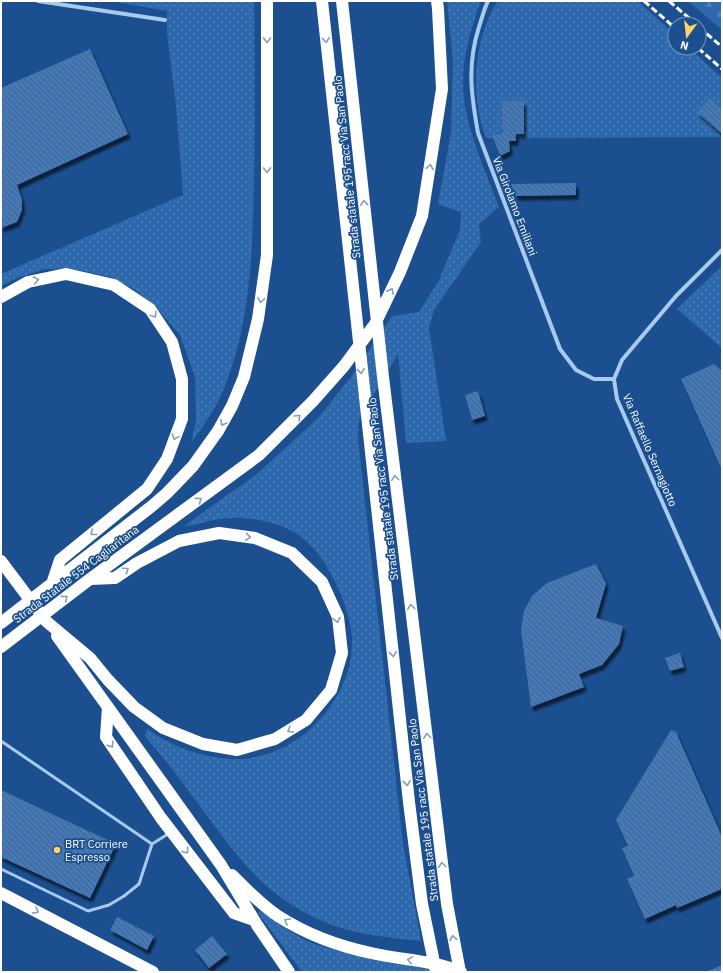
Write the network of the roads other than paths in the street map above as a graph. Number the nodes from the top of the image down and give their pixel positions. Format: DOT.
graph roads {
  1 [pos="38,1"];
  2 [pos="266,1"];
  3 [pos="322,1"];
  4 [pos="342,1"];
  5 [pos="437,1"];
  6 [pos="488,1"];
  7 [pos="165,20"];
  8 [pos="722,250"];
  9 [pos="1,297"];
  10 [pos="614,379"];
  11 [pos="1,561"];
  12 [pos="90,579"];
  13 [pos="52,584"];
  14 [pos="47,622"];
  15 [pos="1,623"];
  16 [pos="722,638"];
  17 [pos="1,647"];
  18 [pos="108,707"];
  19 [pos="1,741"];
  20 [pos="172,832"];
  21 [pos="152,844"];
  22 [pos="221,866"];
  23 [pos="1,869"];
  24 [pos="1,893"];
  25 [pos="254,920"];
  26 [pos="153,972"];
  27 [pos="289,972"];
  28 [pos="436,972"];
  29 [pos="460,972"];
  1 -- 7 [label="street"];
  2 -- 13 [label="highway, Strada Statale 554 Cagliaritana, one-way"];
  3 -- 28 [label="highway, Strada statale 195 racc Via San Paolo, one-way"];
  29 -- 4 [label="highway, Strada statale 195 racc Via San Paolo, one-way"];
  12 -- 5 [label="highway, Strada Statale 554 Cagliaritana, one-way"];
  6 -- 10 [label="street, Via Girolamo Emiliani"];
  8 -- 10 [label="street"];
  9 -- 13 [label="highway, one-way"];
  10 -- 16 [label="street, Via Raffaello Sernagiotto"];
  11 -- 14 [label="highway"];
  12 -- 14 [label="highway, one-way"];
  17 -- 12 [label="highway, Strada Statale 554 Cagliaritana, one-way"];
  13 -- 15 [label="highway, Strada Statale 554 Cagliaritana"];
  14 -- 18 [label="highway"];
  18 -- 20 [label="highway, one-way"];
  18 -- 22 [label="highway"];
  19 -- 21 [label="lane"];
  20 -- 21 [label="lane"];
  20 -- 25 [label="highway, one-way"];
  21 -- 23 [label="lane"];
  22 -- 25 [label="highway"];
  29 -- 22 [label="highway, one-way"];
  24 -- 26 [label="highway, one-way"];
  25 -- 27 [label="highway"];
}
